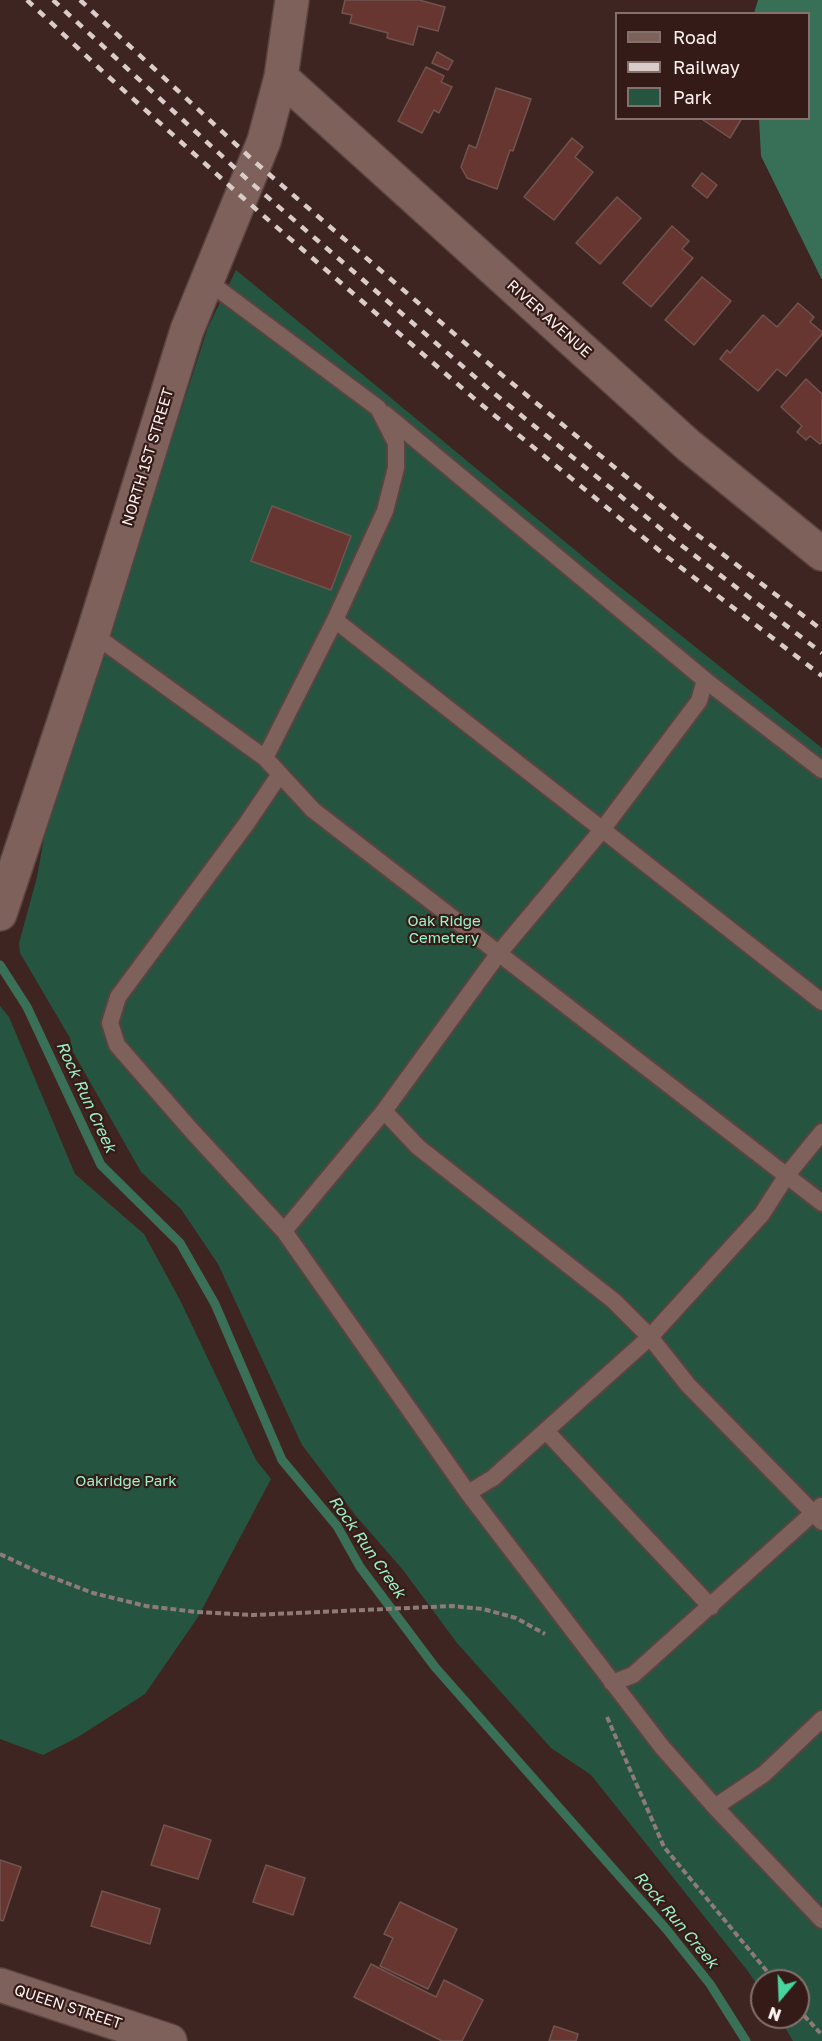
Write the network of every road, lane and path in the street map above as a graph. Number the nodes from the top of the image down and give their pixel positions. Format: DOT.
graph roads {
  1 [pos="292,0"];
  2 [pos="281,77"];
  3 [pos="206,280"];
  4 [pos="378,408"];
  5 [pos="822,554"];
  6 [pos="335,620"];
  7 [pos="93,634"];
  8 [pos="705,680"];
  9 [pos="265,758"];
  10 [pos="822,770"];
  11 [pos="280,774"];
  12 [pos="602,830"];
  13 [pos="4,901"];
  14 [pos="499,953"];
  15 [pos="822,1002"];
  16 [pos="384,1111"];
  17 [pos="822,1132"];
  18 [pos="787,1175"];
  19 [pos="822,1203"];
  20 [pos="284,1231"];
  21 [pos="650,1337"];
  22 [pos="546,1431"];
  23 [pos="468,1492"];
  24 [pos="819,1513"];
  25 [pos="0,1554"];
  26 [pos="711,1607"];
  27 [pos="551,1641"];
  28 [pos="612,1683"];
  29 [pos="603,1710"];
  30 [pos="822,1719"];
  31 [pos="716,1807"];
  32 [pos="821,1918"];
  33 [pos="765,1969"];
  34 [pos="1,1987"];
  35 [pos="810,2022"];
  36 [pos="822,2035"];
  37 [pos="170,2041"];
  1 -- 2 [label="street, NORTH 1ST STREET"];
  2 -- 3 [label="street, NORTH 1ST STREET"];
  2 -- 5 [label="street, RIVER AVENUE"];
  3 -- 4 [label="lane"];
  3 -- 7 [label="street, NORTH 1ST STREET"];
  4 -- 6 [label="lane"];
  4 -- 8 [label="lane"];
  6 -- 9 [label="lane"];
  6 -- 12 [label="lane"];
  7 -- 9 [label="lane"];
  7 -- 13 [label="street, NORTH 1ST STREET"];
  8 -- 10 [label="lane"];
  8 -- 12 [label="lane"];
  9 -- 11 [label="lane"];
  11 -- 14 [label="lane"];
  11 -- 20 [label="lane"];
  12 -- 14 [label="lane"];
  12 -- 15 [label="lane"];
  14 -- 16 [label="lane"];
  14 -- 18 [label="lane"];
  16 -- 20 [label="lane"];
  16 -- 21 [label="lane"];
  17 -- 18 [label="lane"];
  18 -- 19 [label="lane"];
  18 -- 21 [label="lane"];
  20 -- 23 [label="lane"];
  21 -- 22 [label="lane"];
  21 -- 24 [label="lane"];
  22 -- 23 [label="lane"];
  22 -- 26 [label="lane"];
  23 -- 28 [label="lane"];
  24 -- 26 [label="lane"];
  25 -- 27 [label="path"];
  26 -- 28 [label="lane"];
  28 -- 31 [label="lane"];
  29 -- 33 [label="path"];
  30 -- 31 [label="lane"];
  31 -- 32 [label="lane"];
  34 -- 37 [label="street, QUEEN STREET"];
  35 -- 36 [label="path"];
}
